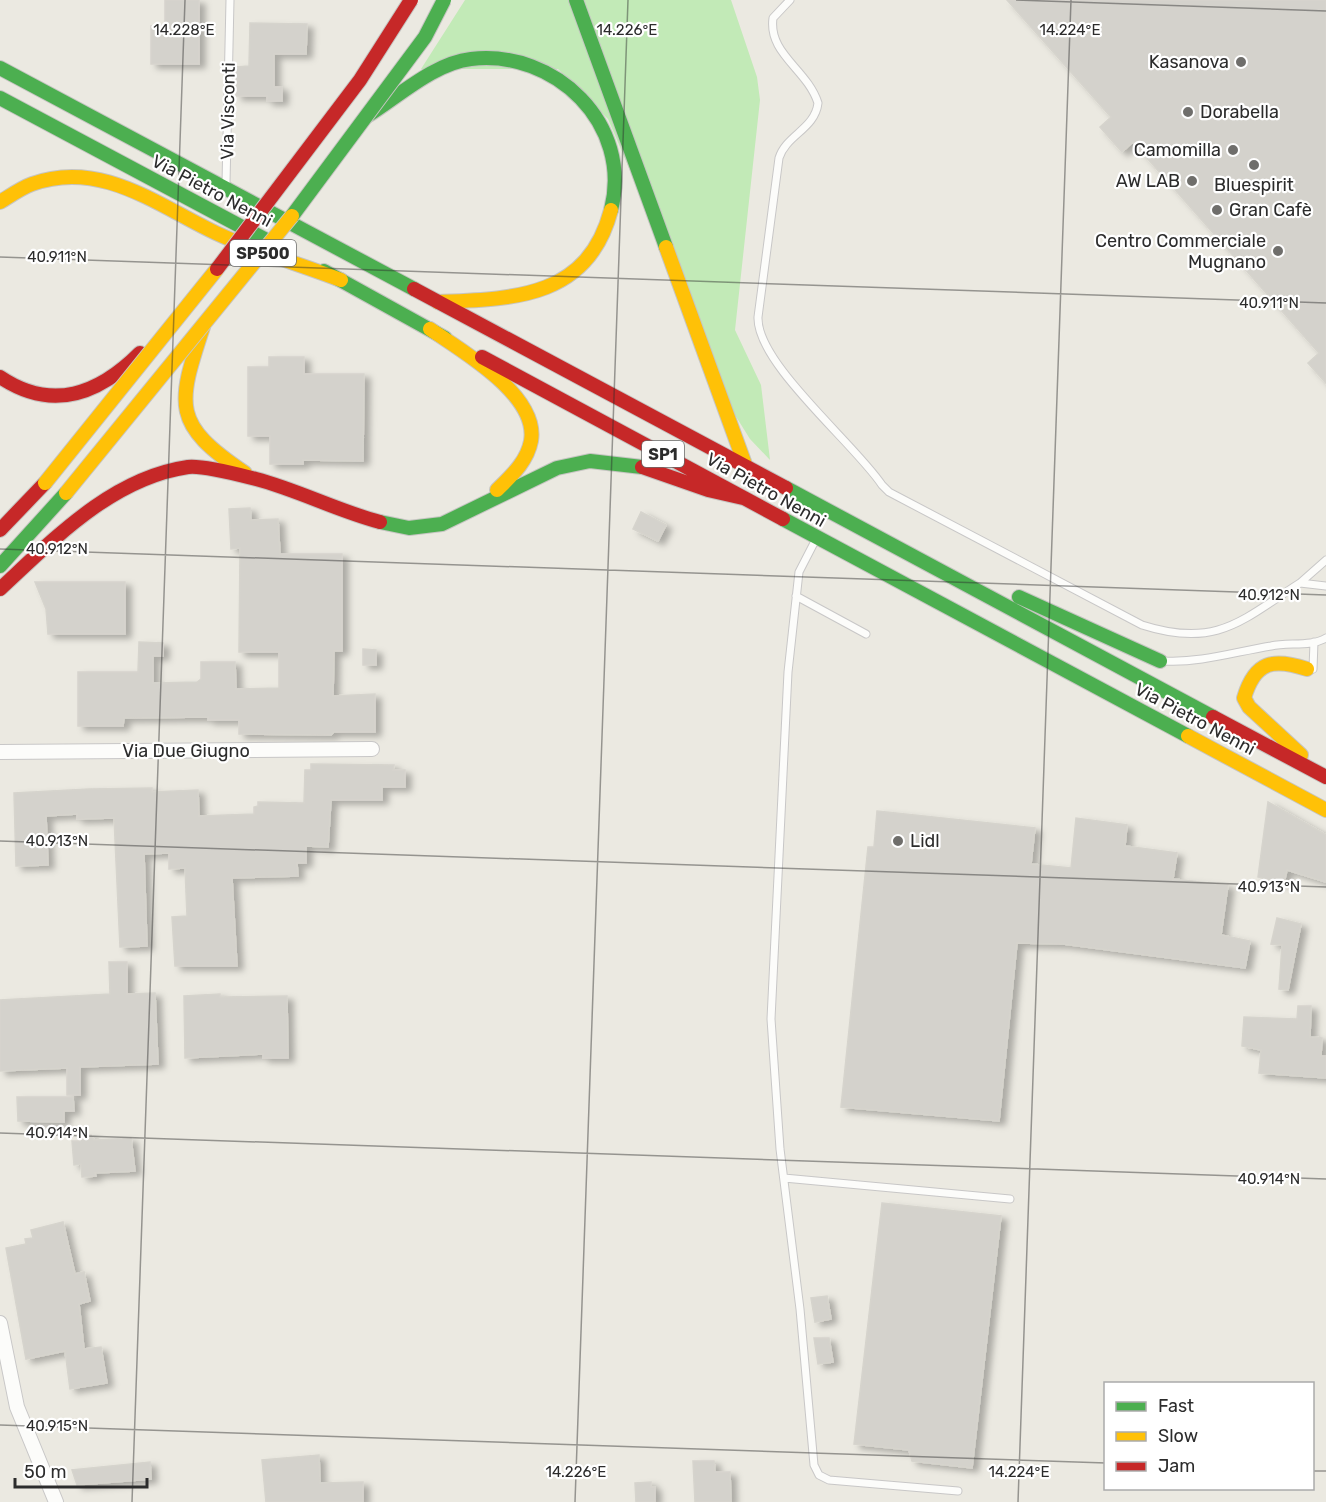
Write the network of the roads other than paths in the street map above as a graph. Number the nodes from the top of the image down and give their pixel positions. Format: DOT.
graph roads {
  1 [pos="230,0"];
  2 [pos="411,0"];
  3 [pos="444,0"];
  4 [pos="576,0"];
  5 [pos="790,0"];
  6 [pos="0,68"];
  7 [pos="0,98"];
  8 [pos="367,116"];
  9 [pos="226,187"];
  10 [pos="0,202"];
  11 [pos="341,280"];
  12 [pos="197,298"];
  13 [pos="438,302"];
  14 [pos="203,326"];
  15 [pos="430,329"];
  16 [pos="0,377"];
  17 [pos="746,467"];
  18 [pos="256,479"];
  19 [pos="743,498"];
  20 [pos="466,514"];
  21 [pos="0,530"];
  22 [pos="816,538"];
  23 [pos="898,548"];
  24 [pos="1326,560"];
  25 [pos="0,566"];
  26 [pos="1300,583"];
  27 [pos="1326,585"];
  28 [pos="0,589"];
  29 [pos="796,596"];
  30 [pos="866,634"];
  31 [pos="1325,639"];
  32 [pos="1314,642"];
  33 [pos="1160,661"];
  34 [pos="1310,670"];
  35 [pos="372,749"];
  36 [pos="0,752"];
  37 [pos="1320,773"];
  38 [pos="1326,810"];
  39 [pos="784,1178"];
  40 [pos="1010,1199"];
  41 [pos="0,1323"];
  42 [pos="958,1491"];
  43 [pos="56,1502"];
  1 -- 9 [label="lane, Via Visconti"];
  2 -- 12 [label="main road, SP500, bridge"];
  3 -- 8 [label="main road, SP500, bridge"];
  4 -- 17 [label="main road"];
  5 -- 26 [label="lane"];
  6 -- 9 [label="main road, Via Pietro Nenni / SP1"];
  7 -- 11 [label="main road, Via Pietro Nenni / SP1"];
  8 -- 13 [label="main road"];
  8 -- 14 [label="main road, SP500, bridge"];
  9 -- 13 [label="main road, Via Pietro Nenni / SP1"];
  10 -- 11 [label="main road"];
  11 -- 15 [label="main road, Via Pietro Nenni / SP1"];
  12 -- 16 [label="main road, bridge"];
  12 -- 21 [label="main road, SP500, bridge"];
  13 -- 17 [label="main road, Via Pietro Nenni / SP1"];
  14 -- 18 [label="main road"];
  14 -- 25 [label="main road, SP500, bridge"];
  15 -- 19 [label="main road, Via Pietro Nenni / SP1"];
  15 -- 20 [label="main road"];
  17 -- 23 [label="main road, Via Pietro Nenni / SP1"];
  18 -- 20 [label="main road"];
  18 -- 28 [label="main road"];
  19 -- 20 [label="main road"];
  19 -- 22 [label="main road, Via Pietro Nenni / SP1"];
  22 -- 29 [label="lane"];
  22 -- 38 [label="main road, Via Pietro Nenni / SP1"];
  23 -- 33 [label="main road"];
  23 -- 37 [label="main road, Via Pietro Nenni / SP1"];
  24 -- 26 [label="lane"];
  26 -- 27 [label="lane"];
  29 -- 30 [label="lane"];
  29 -- 39 [label="lane"];
  31 -- 32 [label="lane"];
  32 -- 33 [label="lane"];
  32 -- 34 [label="lane"];
  34 -- 37 [label="main road"];
  35 -- 36 [label="street, Via Due Giugno"];
  39 -- 40 [label="lane"];
  39 -- 42 [label="lane"];
  41 -- 43 [label="street"];
}
